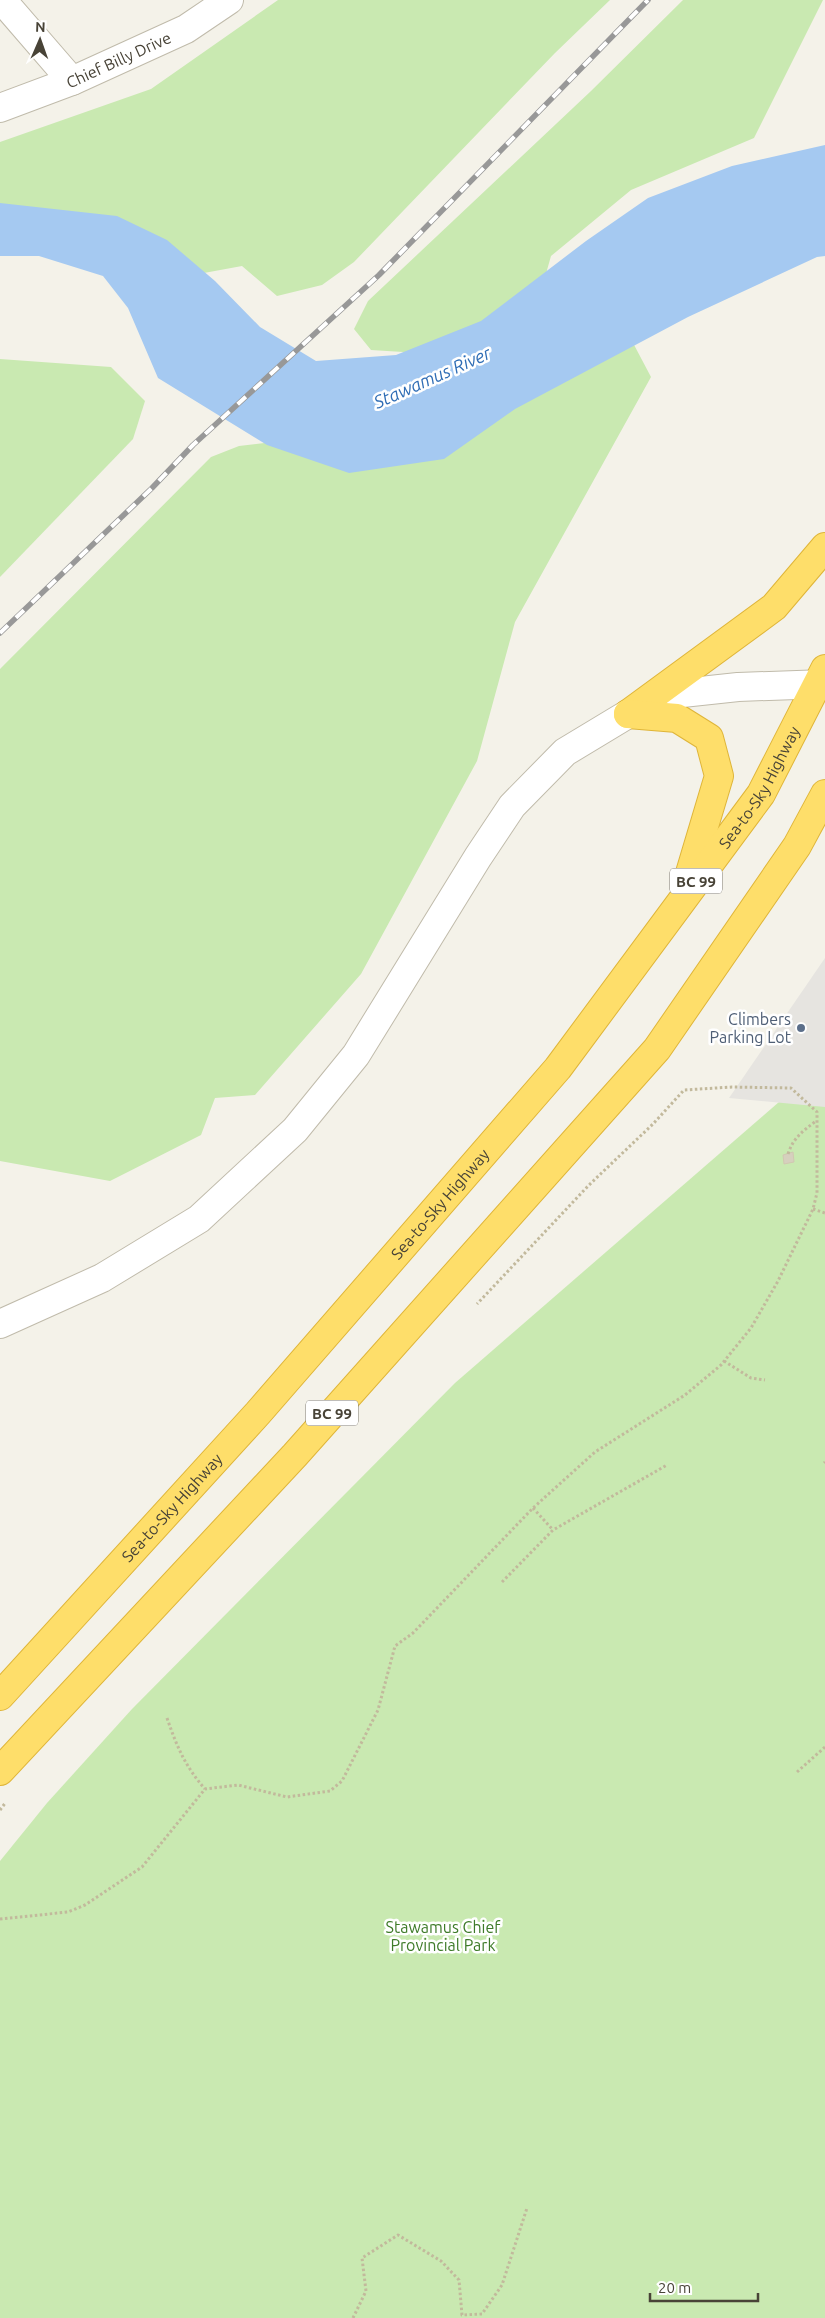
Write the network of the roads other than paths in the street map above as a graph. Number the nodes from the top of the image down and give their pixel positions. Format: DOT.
graph roads {
  1 [pos="2,0"];
  2 [pos="229,0"];
  3 [pos="72,81"];
  4 [pos="0,108"];
  5 [pos="825,547"];
  6 [pos="823,679"];
  7 [pos="628,714"];
  8 [pos="825,794"];
  9 [pos="825,823"];
  10 [pos="797,846"];
  11 [pos="681,902"];
  12 [pos="0,1324"];
  13 [pos="0,1696"];
  14 [pos="0,1771"];
  1 -- 3 [label="street"];
  2 -- 3 [label="street, Chief Billy Drive"];
  3 -- 4 [label="street, Chief Billy Drive"];
  5 -- 7 [label="highway"];
  6 -- 7 [label="street"];
  6 -- 11 [label="highway, Sea-to-Sky Highway / BC 99"];
  7 -- 11 [label="highway"];
  7 -- 12 [label="street"];
  8 -- 10 [label="highway, BC 99"];
  9 -- 10 [label="highway"];
  10 -- 14 [label="highway, BC 99"];
  11 -- 13 [label="highway, Sea-to-Sky Highway / BC 99"];
}
